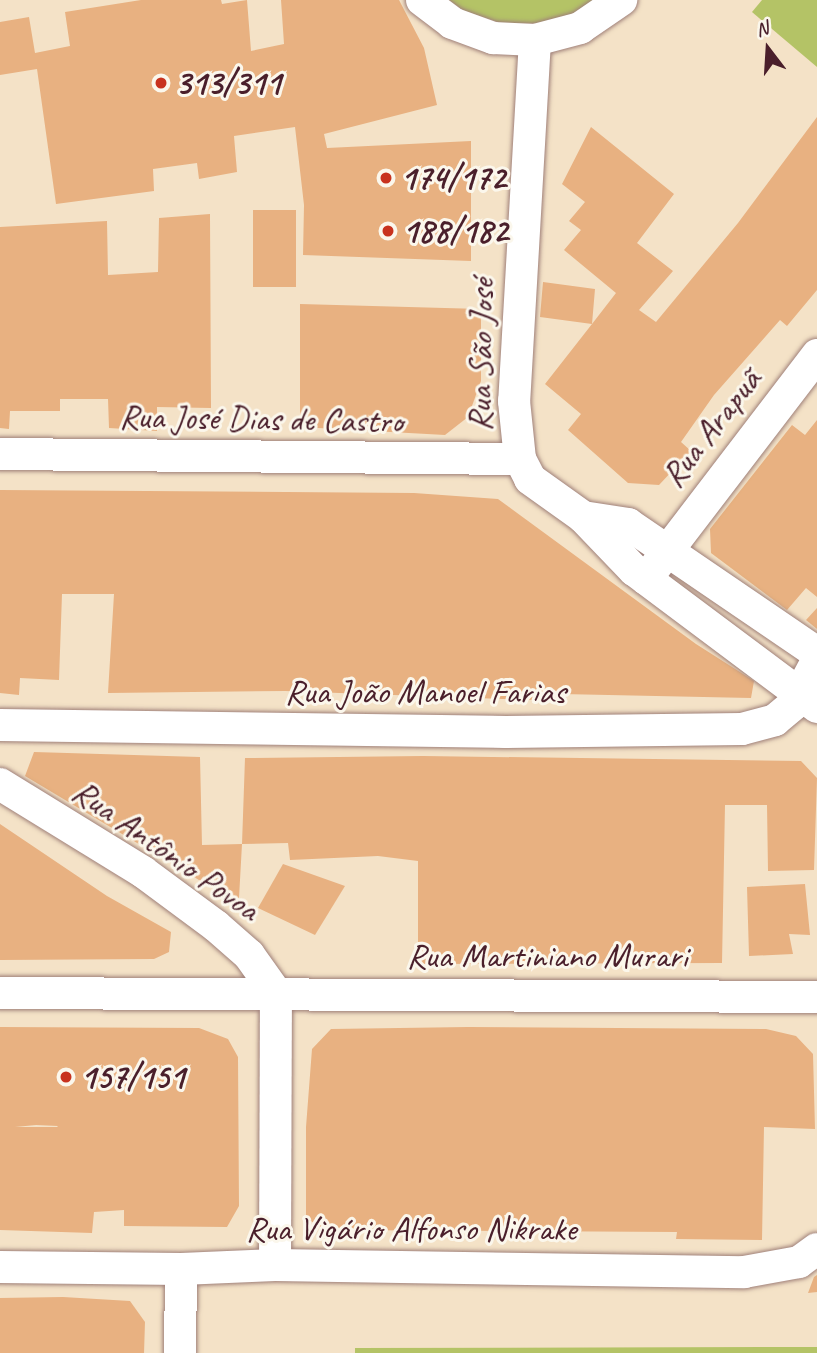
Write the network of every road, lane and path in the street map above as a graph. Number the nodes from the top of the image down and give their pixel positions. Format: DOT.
graph roads {
  1 [pos="422,0"];
  2 [pos="621,0"];
  3 [pos="535,40"];
  4 [pos="817,355"];
  5 [pos="0,454"];
  6 [pos="520,459"];
  7 [pos="583,517"];
  8 [pos="665,548"];
  9 [pos="646,579"];
  10 [pos="817,653"];
  11 [pos="817,661"];
  12 [pos="810,701"];
  13 [pos="0,725"];
  14 [pos="0,784"];
  15 [pos="0,993"];
  16 [pos="276,993"];
  17 [pos="817,997"];
  18 [pos="817,1249"];
  19 [pos="275,1265"];
  20 [pos="0,1267"];
  21 [pos="181,1269"];
  22 [pos="180,1353"];
  1 -- 3 [label="street"];
  2 -- 3 [label="street"];
  3 -- 6 [label="street, Rua São José"];
  4 -- 8 [label="street, Rua Arapuã"];
  5 -- 6 [label="street, Rua José Dias de Castro"];
  6 -- 7 [label="street, Rua São José"];
  7 -- 8 [label="street, Rua São José"];
  7 -- 9 [label="street, Rua São José"];
  8 -- 9 [label="street, Rua Arapuã"];
  8 -- 10 [label="street, Rua São José"];
  9 -- 12 [label="street, Rua São José"];
  11 -- 12 [label="street, Rua João Manoel Farias"];
  12 -- 13 [label="street, Rua João Manoel Farias"];
  14 -- 16 [label="street, Rua Antônio Povoa"];
  15 -- 16 [label="street, Rua Martiniano Murari"];
  16 -- 17 [label="street, Rua Martiniano Murari"];
  16 -- 19 [label="street"];
  18 -- 19 [label="street, Rua Vigário Alfonso Nikrake"];
  19 -- 21 [label="street, Rua Vigário Alfonso Nikrake"];
  20 -- 21 [label="street, Rua Vigário Alfonso Nikrake"];
  21 -- 22 [label="street"];
}
